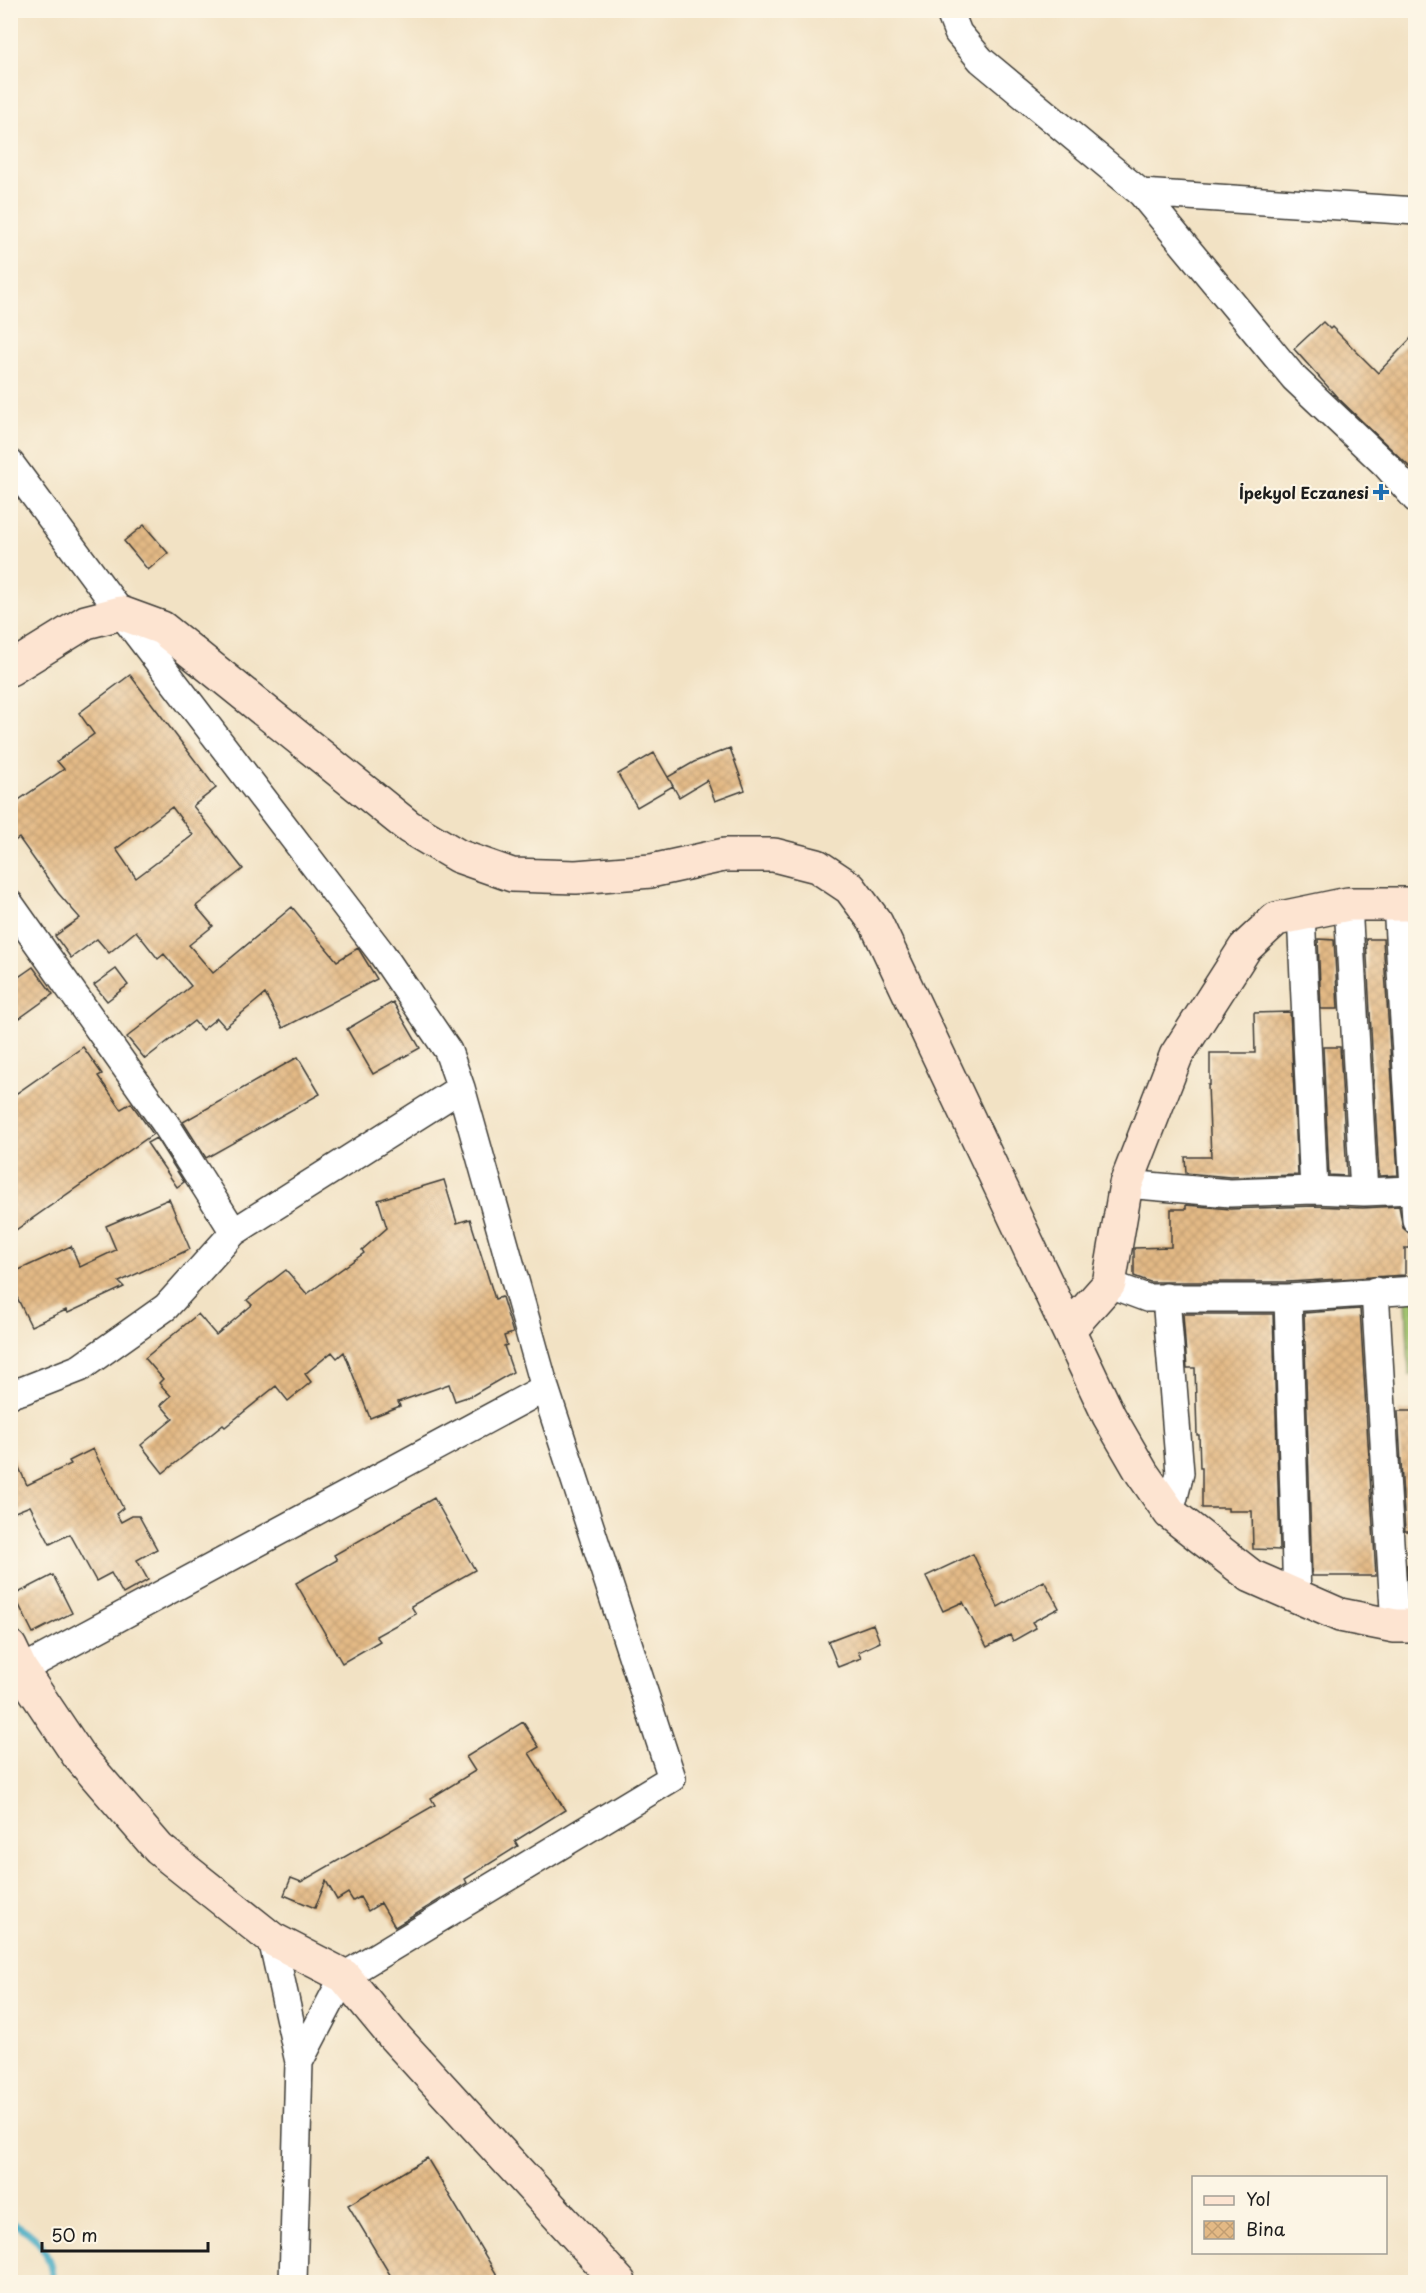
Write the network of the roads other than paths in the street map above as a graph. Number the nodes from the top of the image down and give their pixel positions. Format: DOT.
graph roads {
  1 [pos="949,10"];
  2 [pos="1141,193"];
  3 [pos="1416,211"];
  4 [pos="10,463"];
  5 [pos="1416,499"];
  6 [pos="121,614"];
  7 [pos="10,669"];
  8 [pos="10,904"];
  9 [pos="1348,904"];
  10 [pos="1406,904"];
  11 [pos="1301,914"];
  12 [pos="461,1088"];
  13 [pos="1126,1185"];
  14 [pos="1314,1190"];
  15 [pos="1413,1190"];
  16 [pos="1364,1192"];
  17 [pos="1416,1220"];
  18 [pos="234,1232"];
  19 [pos="1109,1284"];
  20 [pos="1416,1290"];
  21 [pos="1375,1291"];
  22 [pos="1166,1297"];
  23 [pos="1288,1298"];
  24 [pos="1069,1329"];
  25 [pos="545,1388"];
  26 [pos="10,1394"];
  27 [pos="1170,1512"];
  28 [pos="1297,1598"];
  29 [pos="1405,1626"];
  30 [pos="16,1658"];
  31 [pos="272,1939"];
  32 [pos="344,1976"];
  33 [pos="298,2062"];
  34 [pos="293,2283"];
  35 [pos="619,2283"];
  1 -- 2 [label="street"];
  2 -- 3 [label="street"];
  2 -- 5 [label="street"];
  4 -- 6 [label="street"];
  6 -- 7 [label="main road"];
  6 -- 12 [label="street"];
  6 -- 24 [label="main road"];
  8 -- 18 [label="street"];
  9 -- 10 [label="main road"];
  9 -- 11 [label="main road"];
  9 -- 16 [label="street"];
  10 -- 15 [label="street"];
  11 -- 13 [label="main road"];
  11 -- 14 [label="street"];
  12 -- 18 [label="street"];
  12 -- 25 [label="street"];
  13 -- 14 [label="street"];
  13 -- 19 [label="main road"];
  14 -- 16 [label="street"];
  15 -- 16 [label="street"];
  15 -- 17 [label="street"];
  18 -- 26 [label="street"];
  19 -- 22 [label="street"];
  19 -- 24 [label="main road"];
  20 -- 21 [label="street"];
  21 -- 23 [label="street"];
  21 -- 29 [label="street"];
  22 -- 23 [label="street"];
  22 -- 27 [label="street"];
  23 -- 28 [label="street"];
  24 -- 27 [label="main road"];
  25 -- 30 [label="street"];
  25 -- 32 [label="street"];
  27 -- 28 [label="main road"];
  28 -- 29 [label="main road"];
  30 -- 31 [label="main road"];
  31 -- 32 [label="main road"];
  31 -- 33 [label="street"];
  32 -- 33 [label="street"];
  32 -- 35 [label="main road"];
  33 -- 34 [label="street"];
}
